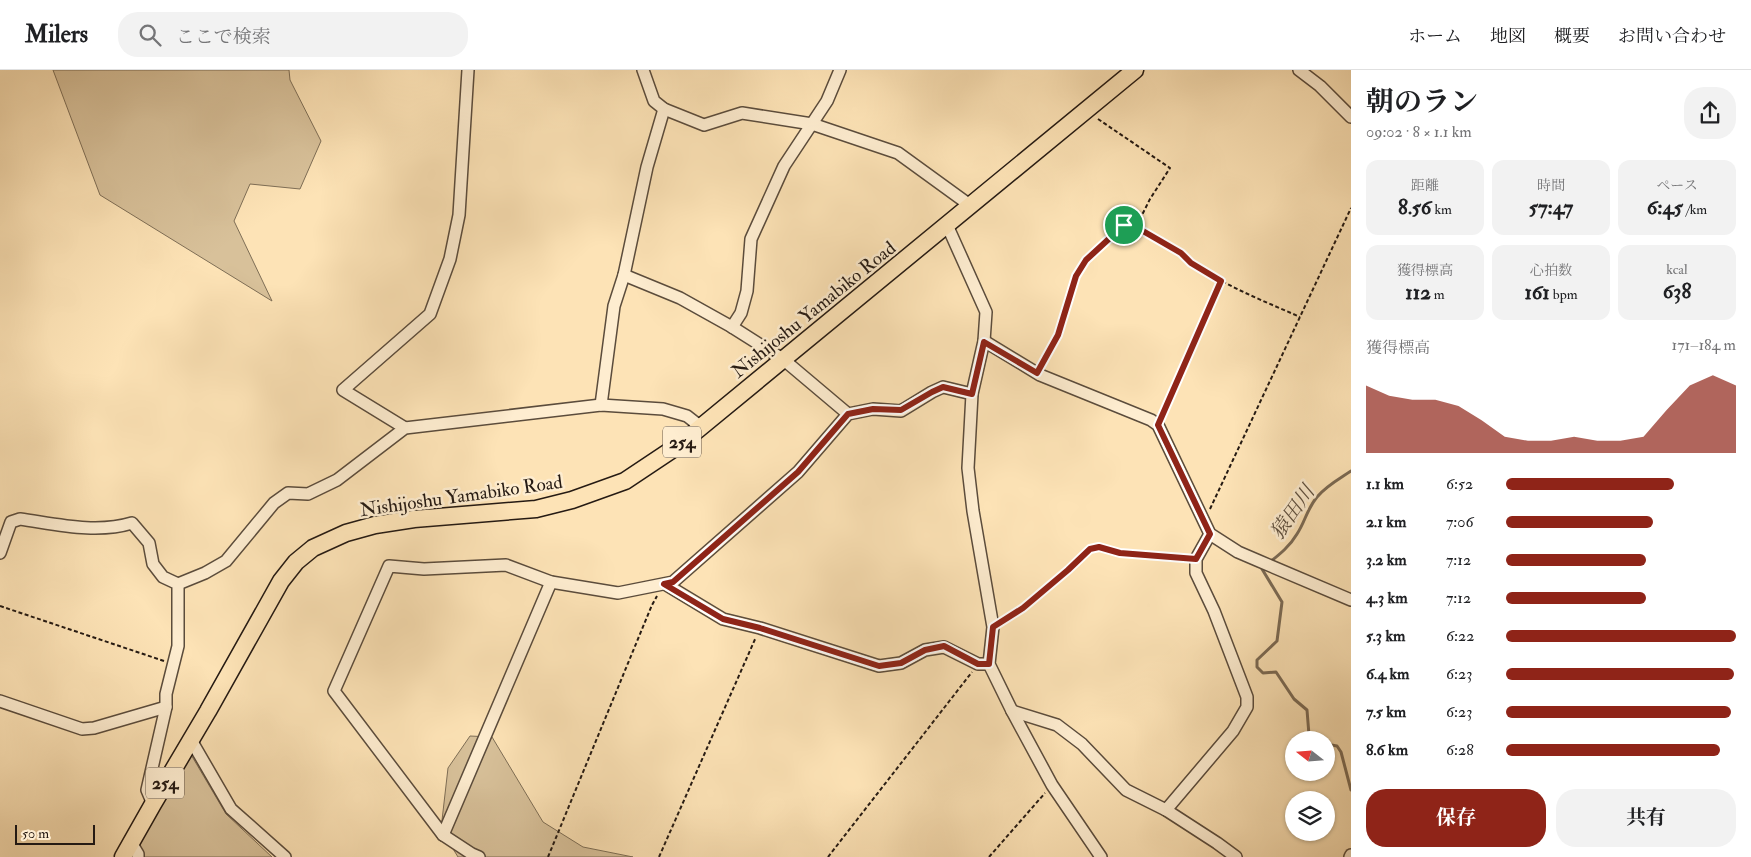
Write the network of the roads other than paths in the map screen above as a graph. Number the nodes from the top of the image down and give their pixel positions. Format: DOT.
graph roads {
  1 [pos="468,70"];
  2 [pos="643,70"];
  3 [pos="840,70"];
  4 [pos="1135,70"];
  5 [pos="1300,70"];
  6 [pos="664,109"];
  7 [pos="1351,117"];
  8 [pos="812,124"];
  9 [pos="971,206"];
  10 [pos="947,225"];
  11 [pos="624,275"];
  12 [pos="732,327"];
  13 [pos="984,342"];
  14 [pos="784,360"];
  15 [pos="972,394"];
  16 [pos="601,406"];
  17 [pos="848,414"];
  18 [pos="701,427"];
  19 [pos="404,428"];
  20 [pos="1210,534"];
  21 [pos="0,553"];
  22 [pos="551,582"];
  23 [pos="178,584"];
  24 [pos="664,584"];
  25 [pos="1351,600"];
  26 [pos="983,664"];
  27 [pos="0,701"];
  28 [pos="166,707"];
  29 [pos="1012,711"];
  30 [pos="191,740"];
  31 [pos="153,804"];
  32 [pos="1166,810"];
  33 [pos="443,835"];
  34 [pos="131,853"];
  35 [pos="284,857"];
  36 [pos="479,857"];
  37 [pos="1102,857"];
  38 [pos="1236,857"];
  1 -- 19 [label="street"];
  2 -- 6 [label="street"];
  3 -- 8 [label="street"];
  4 -- 9 [label="highway, Nishijoshu Yamabiko Road / 254"];
  5 -- 7 [label="street"];
  6 -- 8 [label="street"];
  6 -- 11 [label="street"];
  8 -- 9 [label="street"];
  8 -- 12 [label="street"];
  9 -- 10 [label="highway, Nishijoshu Yamabiko Road / 254"];
  10 -- 13 [label="street"];
  10 -- 14 [label="highway, Nishijoshu Yamabiko Road / 254"];
  11 -- 12 [label="street"];
  11 -- 16 [label="street"];
  12 -- 14 [label="street"];
  13 -- 15 [label="street"];
  13 -- 20 [label="street"];
  14 -- 17 [label="street"];
  14 -- 18 [label="highway, Nishijoshu Yamabiko Road / 254"];
  15 -- 17 [label="street"];
  15 -- 26 [label="street"];
  16 -- 18 [label="street"];
  16 -- 19 [label="street"];
  17 -- 24 [label="street"];
  18 -- 30 [label="highway, Nishijoshu Yamabiko Road / 254"];
  19 -- 23 [label="street"];
  20 -- 25 [label="street"];
  20 -- 32 [label="street"];
  21 -- 23 [label="street"];
  22 -- 24 [label="street"];
  22 -- 33 [label="street"];
  22 -- 33 [label="street"];
  23 -- 28 [label="street"];
  24 -- 26 [label="street"];
  26 -- 29 [label="street"];
  27 -- 28 [label="street"];
  28 -- 31 [label="street"];
  29 -- 32 [label="street"];
  29 -- 37 [label="street"];
  30 -- 31 [label="highway, Nishijoshu Yamabiko Road / 254"];
  30 -- 35 [label="street"];
  31 -- 34 [label="highway, Nishijoshu Yamabiko Road / 254"];
  32 -- 38 [label="street"];
  33 -- 36 [label="street"];
}
